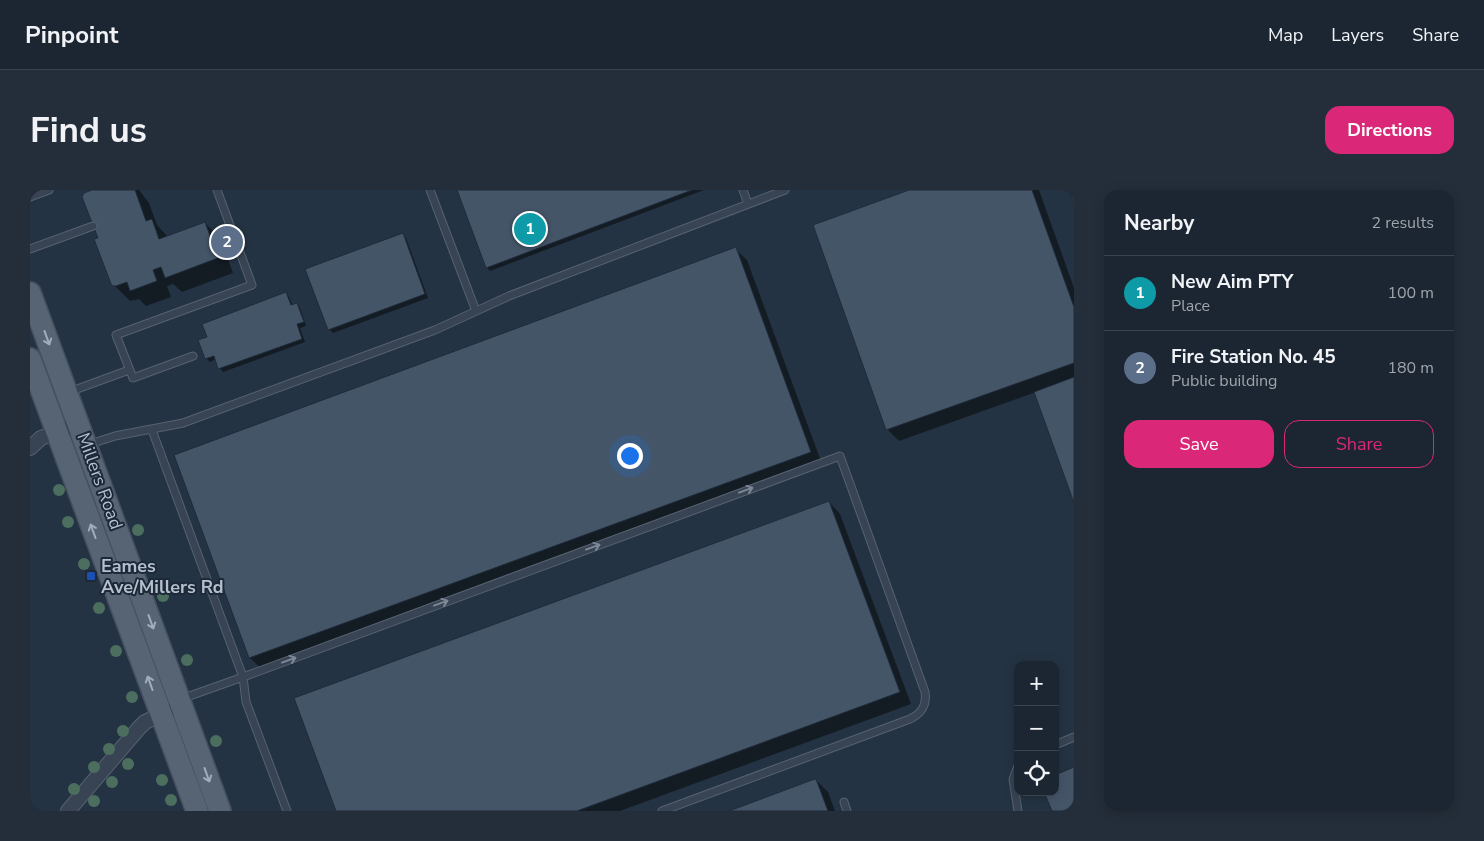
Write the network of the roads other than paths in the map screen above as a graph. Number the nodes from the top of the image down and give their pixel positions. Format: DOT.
graph roads {
  1 [pos="49,190"];
  2 [pos="217,190"];
  3 [pos="430,190"];
  4 [pos="742,190"];
  5 [pos="785,190"];
  6 [pos="30,197"];
  7 [pos="748,204"];
  8 [pos="93,226"];
  9 [pos="30,249"];
  10 [pos="30,292"];
  11 [pos="476,311"];
  12 [pos="193,356"];
  13 [pos="30,359"];
  14 [pos="130,370"];
  15 [pos="67,393"];
  16 [pos="78,424"];
  17 [pos="152,430"];
  18 [pos="57,432"];
  19 [pos="86,445"];
  20 [pos="30,448"];
  21 [pos="243,677"];
  22 [pos="180,703"];
  23 [pos="161,713"];
  24 [pos="1074,737"];
  25 [pos="1059,743"];
  26 [pos="1016,796"];
  27 [pos="844,802"];
  28 [pos="68,811"];
  29 [pos="197,811"];
  30 [pos="220,811"];
  31 [pos="287,811"];
  32 [pos="662,811"];
  33 [pos="847,811"];
  34 [pos="1018,811"];
  1 -- 6 [label="lane"];
  2 -- 14 [label="lane"];
  3 -- 11 [label="lane"];
  4 -- 7 [label="lane"];
  5 -- 7 [label="lane"];
  7 -- 11 [label="lane"];
  8 -- 9 [label="lane"];
  10 -- 15 [label="main road, Millers Road, one-way"];
  11 -- 17 [label="lane"];
  12 -- 14 [label="lane"];
  13 -- 18 [label="main road, Millers Road"];
  14 -- 15 [label="lane"];
  15 -- 16 [label="main road, Millers Road"];
  16 -- 18 [label="street"];
  16 -- 19 [label="main road, Millers Road"];
  17 -- 19 [label="lane"];
  17 -- 21 [label="lane"];
  18 -- 20 [label="street"];
  23 -- 18 [label="main road, Millers Road, one-way"];
  19 -- 22 [label="main road, Millers Road, one-way"];
  21 -- 22 [label="lane"];
  21 -- 31 [label="lane"];
  21 -- 32 [label="lane, one-way"];
  22 -- 23 [label="street"];
  22 -- 30 [label="main road, Millers Road, one-way"];
  23 -- 28 [label="street"];
  23 -- 29 [label="main road, Millers Road"];
  24 -- 25 [label="lane"];
  26 -- 34 [label="lane"];
  27 -- 33 [label="lane"];
}
